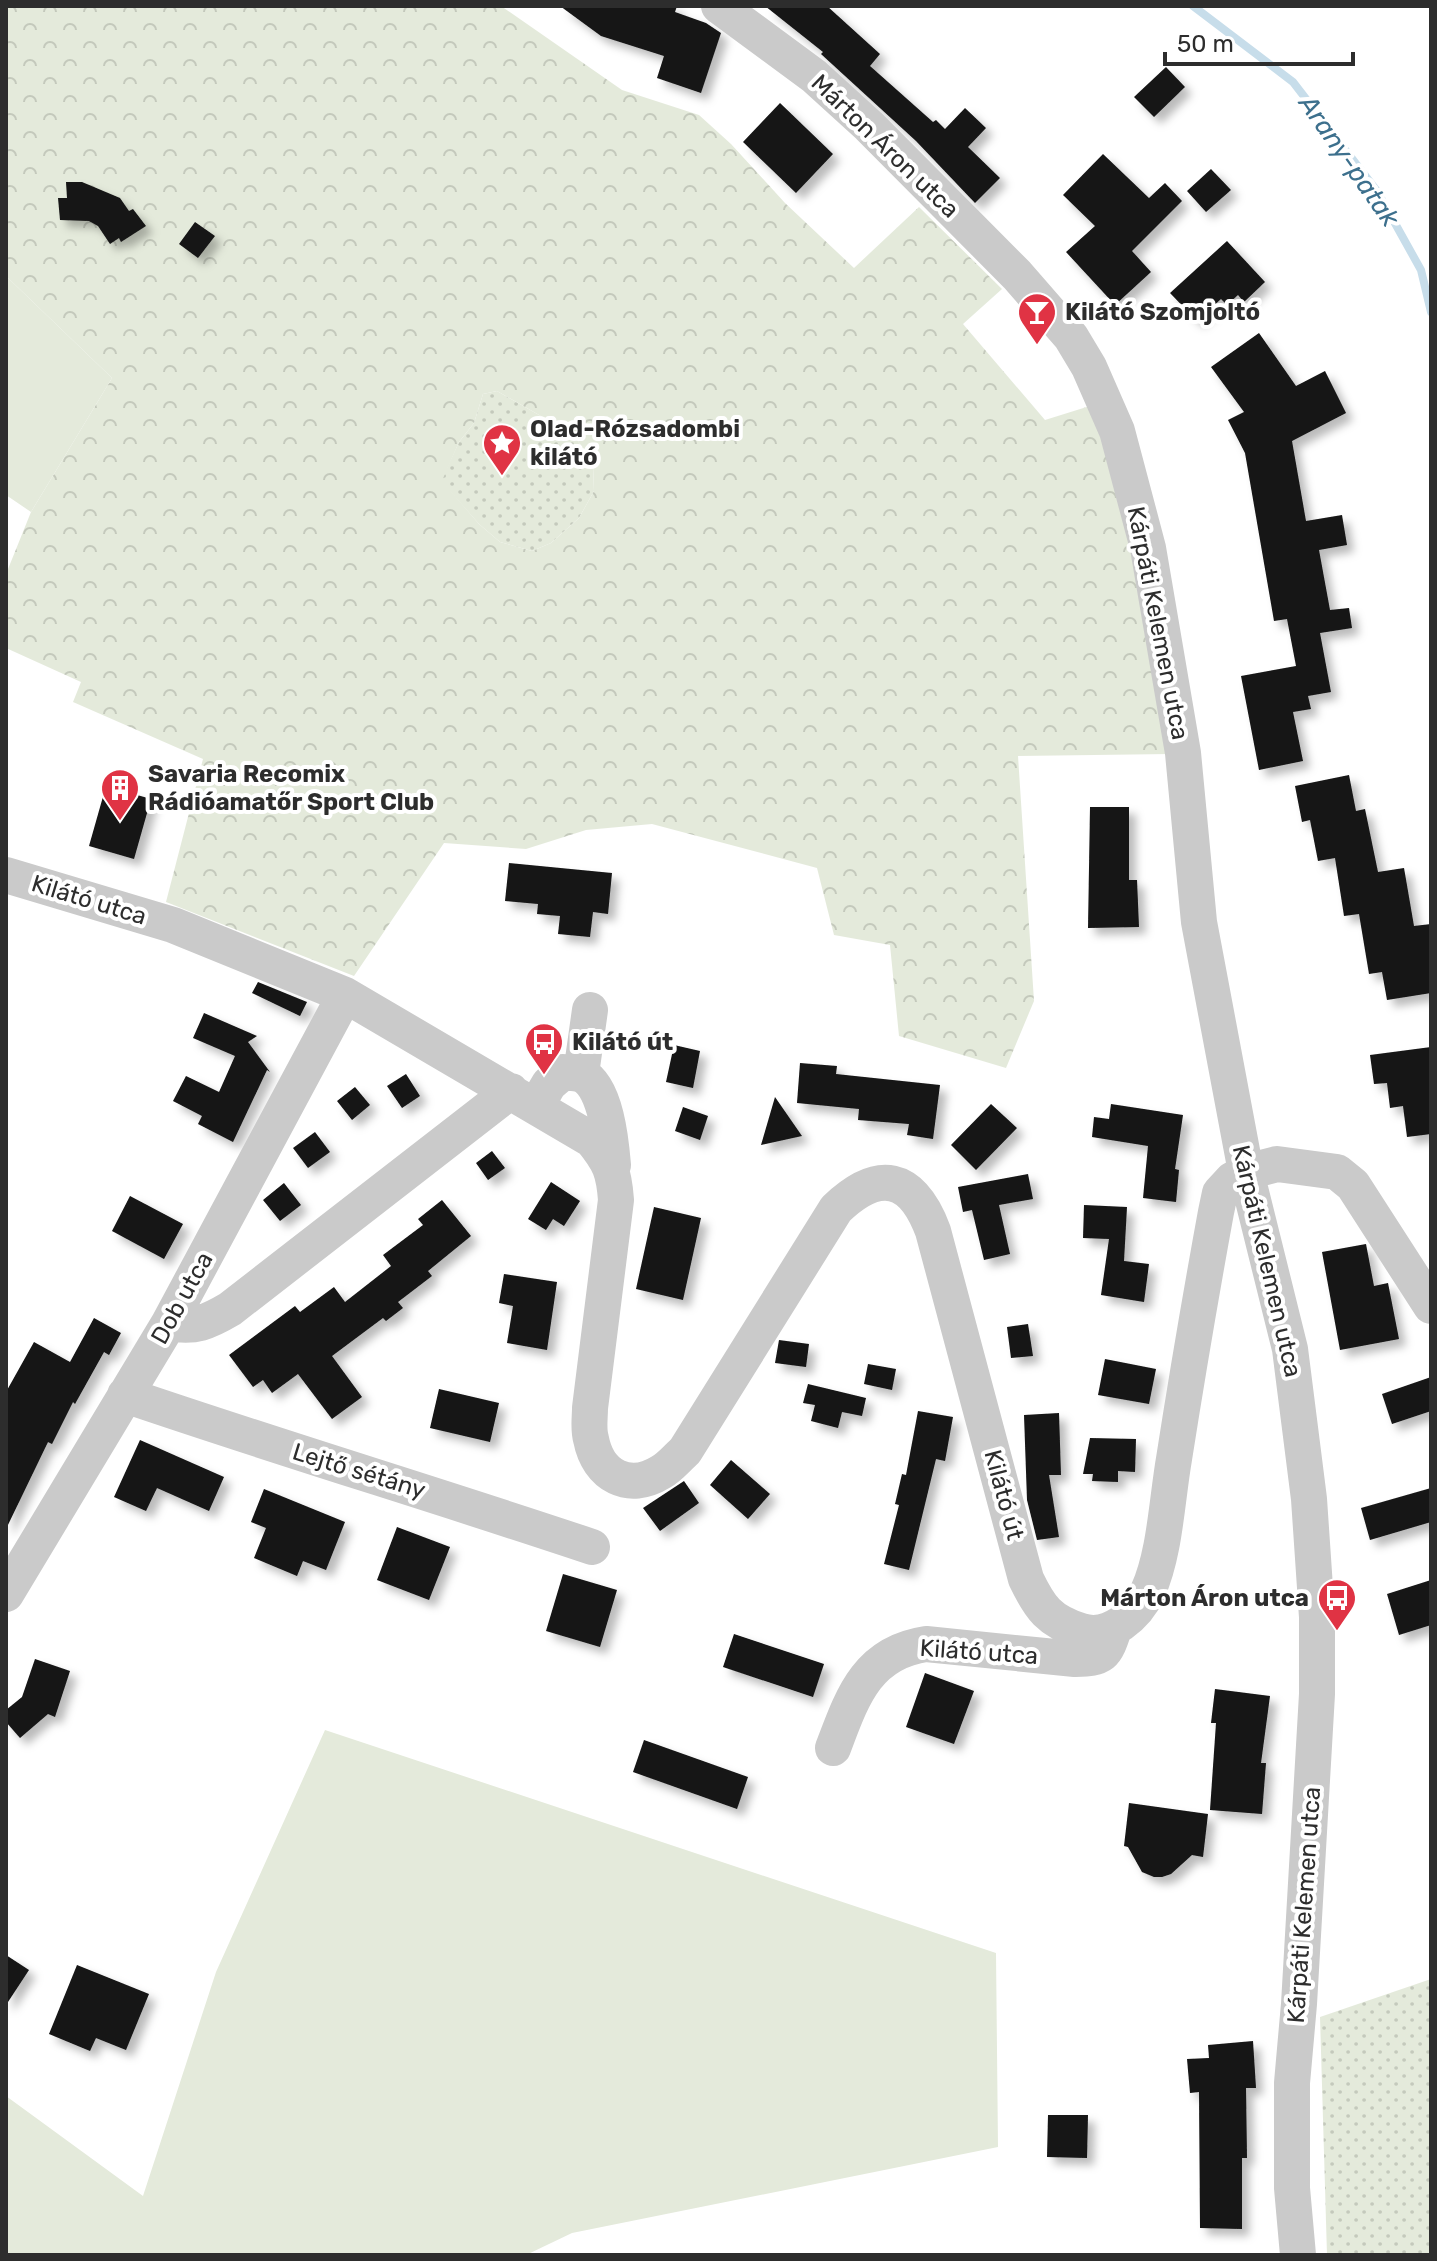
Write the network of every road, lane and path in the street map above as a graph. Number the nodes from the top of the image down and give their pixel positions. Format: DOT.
graph roads {
  1 [pos="719,6"];
  2 [pos="1040,299"];
  3 [pos="6,875"];
  4 [pos="345,995"];
  5 [pos="590,1010"];
  6 [pos="581,1074"];
  7 [pos="523,1099"];
  8 [pos="1246,1172"];
  9 [pos="614,1174"];
  10 [pos="1431,1306"];
  11 [pos="169,1323"];
  12 [pos="125,1395"];
  13 [pos="592,1547"];
  14 [pos="6,1594"];
  15 [pos="1114,1629"];
  16 [pos="833,1748"];
  17 [pos="1298,2255"];
  1 -- 2 [label="street, Márton Áron utca"];
  2 -- 8 [label="street, Kárpáti Kelemen utca"];
  3 -- 4 [label="street, Kilátó utca"];
  4 -- 7 [label="street"];
  4 -- 11 [label="street, Dob utca"];
  5 -- 6 [label="street"];
  6 -- 7 [label="street"];
  6 -- 9 [label="street, Kilátó út"];
  7 -- 9 [label="street"];
  7 -- 11 [label="street"];
  8 -- 10 [label="street"];
  8 -- 15 [label="street"];
  8 -- 17 [label="street, Kárpáti Kelemen utca"];
  9 -- 15 [label="street, Kilátó út"];
  11 -- 12 [label="street, Dob utca"];
  12 -- 13 [label="street, Lejtő sétány"];
  12 -- 14 [label="street, Dob utca"];
  15 -- 16 [label="street, Kilátó utca"];
}
